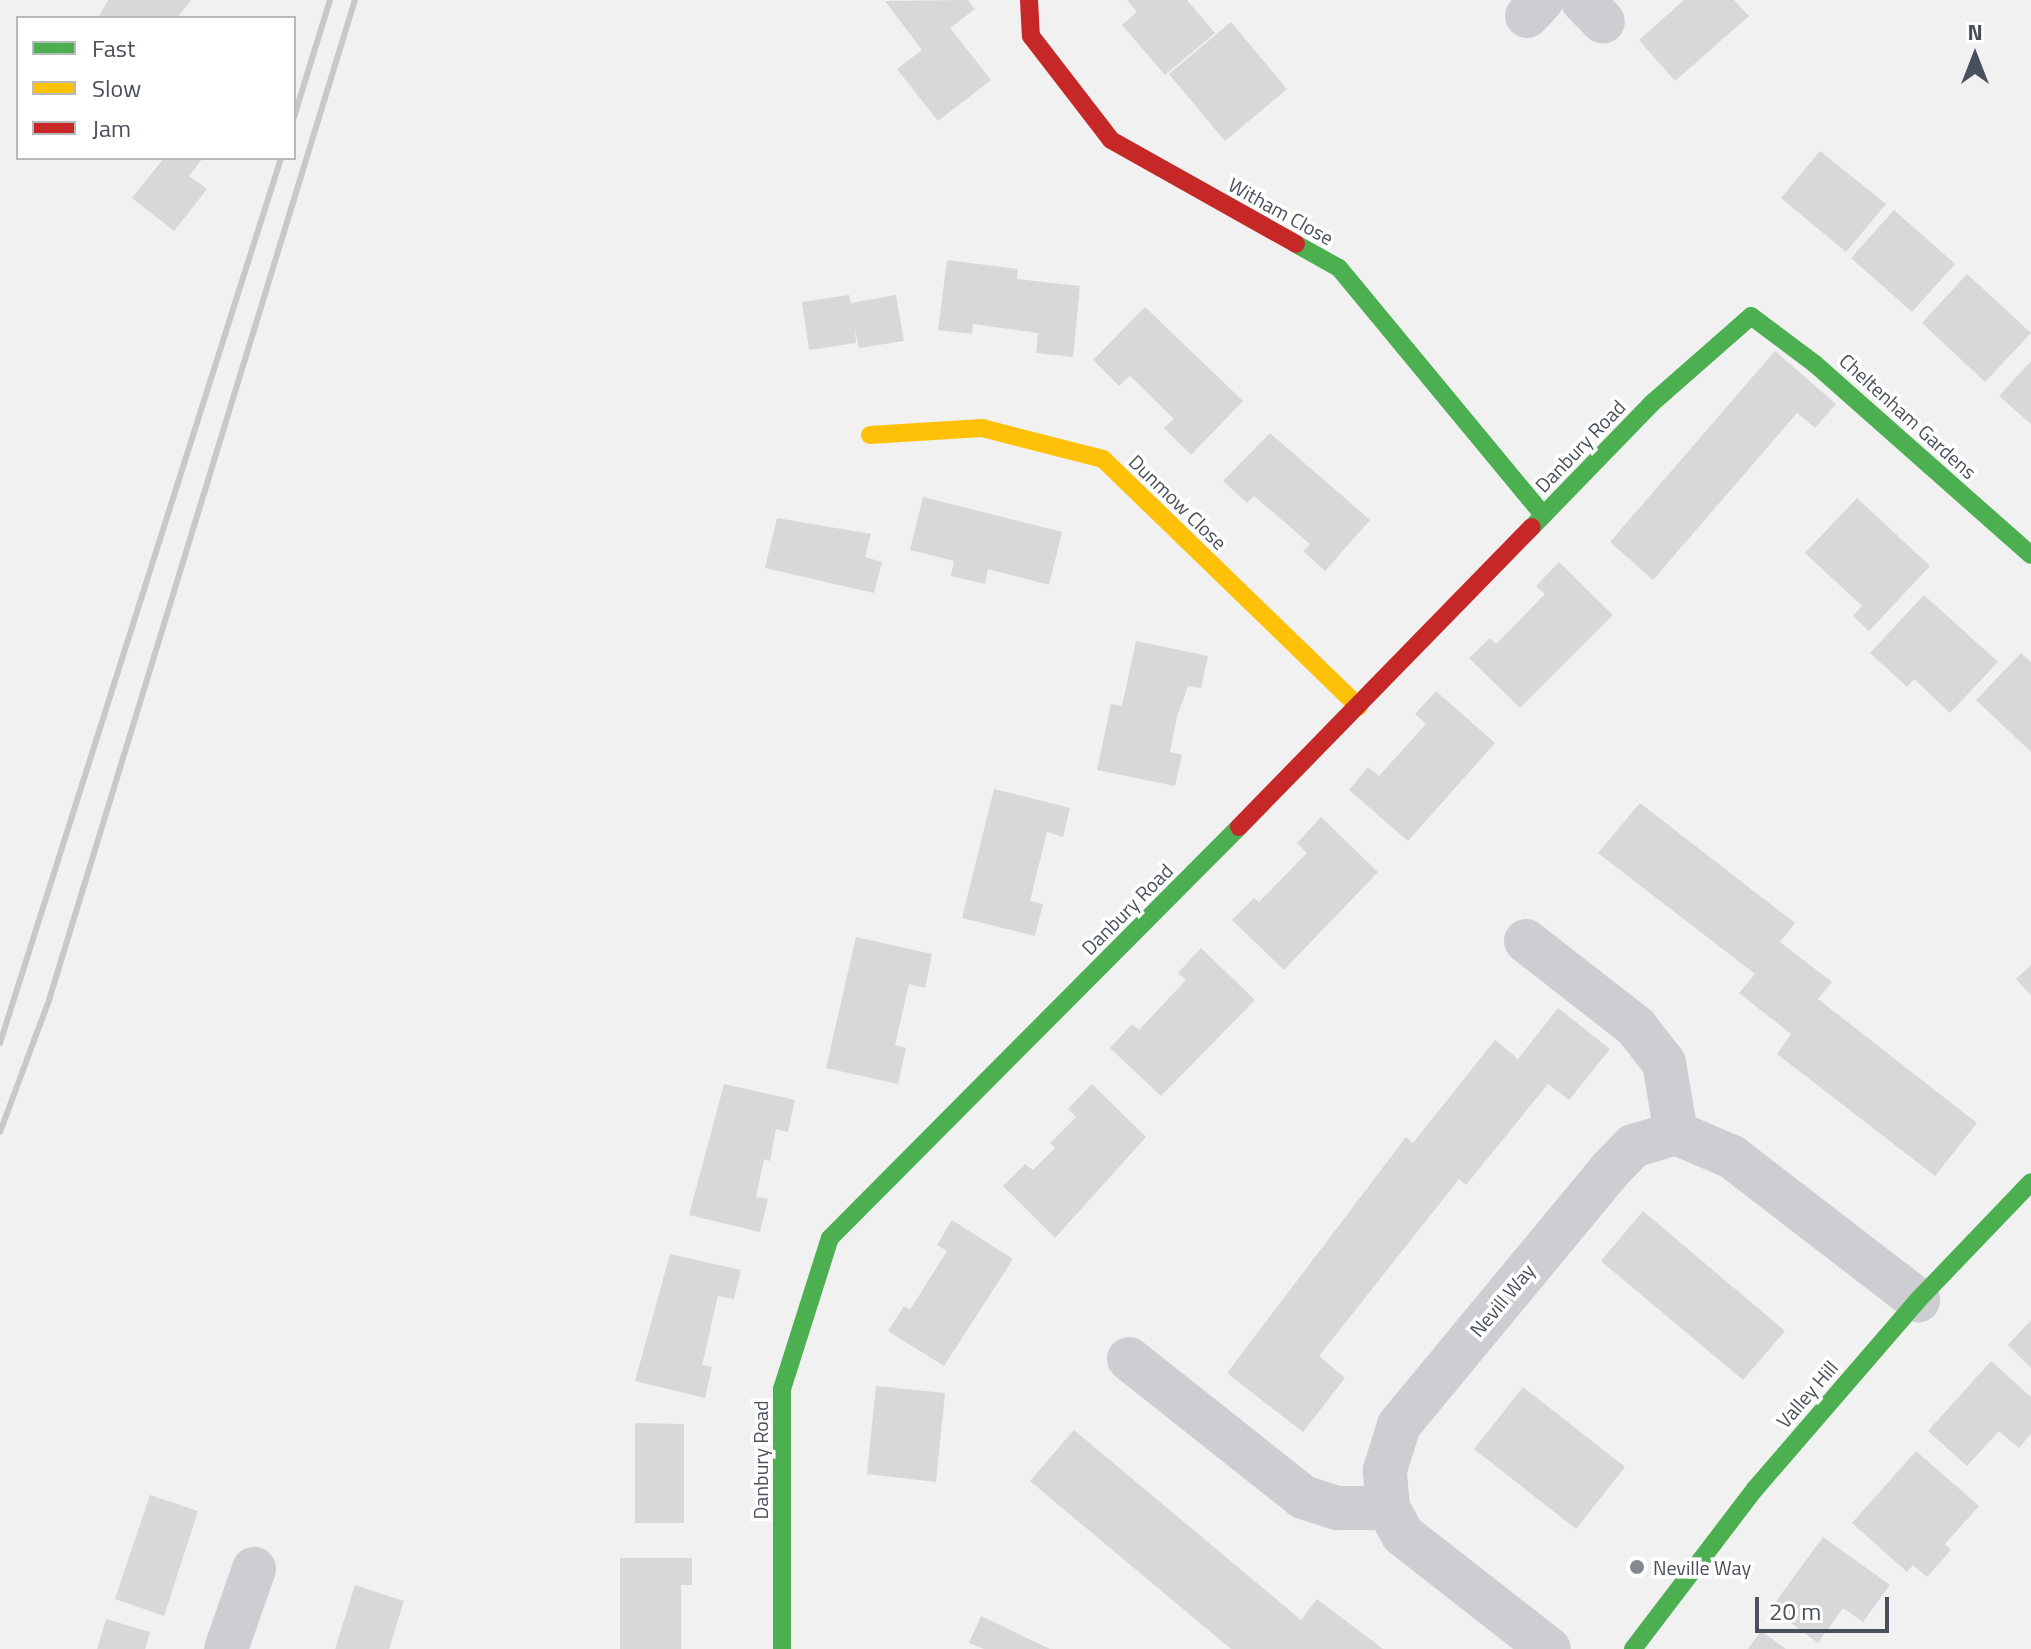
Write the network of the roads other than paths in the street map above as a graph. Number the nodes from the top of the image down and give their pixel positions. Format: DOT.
graph roads {
  1 [pos="1029,0"];
  2 [pos="1751,316"];
  3 [pos="870,435"];
  4 [pos="1543,515"];
  5 [pos="2031,555"];
  6 [pos="1359,707"];
  7 [pos="1526,941"];
  8 [pos="1676,1133"];
  9 [pos="2031,1182"];
  10 [pos="1918,1300"];
  11 [pos="1129,1359"];
  12 [pos="1388,1508"];
  13 [pos="254,1569"];
  14 [pos="226,1649"];
  15 [pos="782,1649"];
  16 [pos="1549,1649"];
  17 [pos="1633,1649"];
  1 -- 4 [label="street, Witham Close"];
  2 -- 4 [label="street, Danbury Road"];
  2 -- 5 [label="street, Cheltenham Gardens"];
  3 -- 6 [label="street, Dunmow Close"];
  4 -- 6 [label="street, Danbury Road"];
  6 -- 15 [label="street, Danbury Road"];
  7 -- 8 [label="street"];
  8 -- 10 [label="street"];
  8 -- 12 [label="street, Nevill Way"];
  9 -- 10 [label="street, Valley Hill"];
  10 -- 17 [label="street, Valley Hill"];
  11 -- 12 [label="street"];
  12 -- 16 [label="street"];
  13 -- 14 [label="street"];
}
